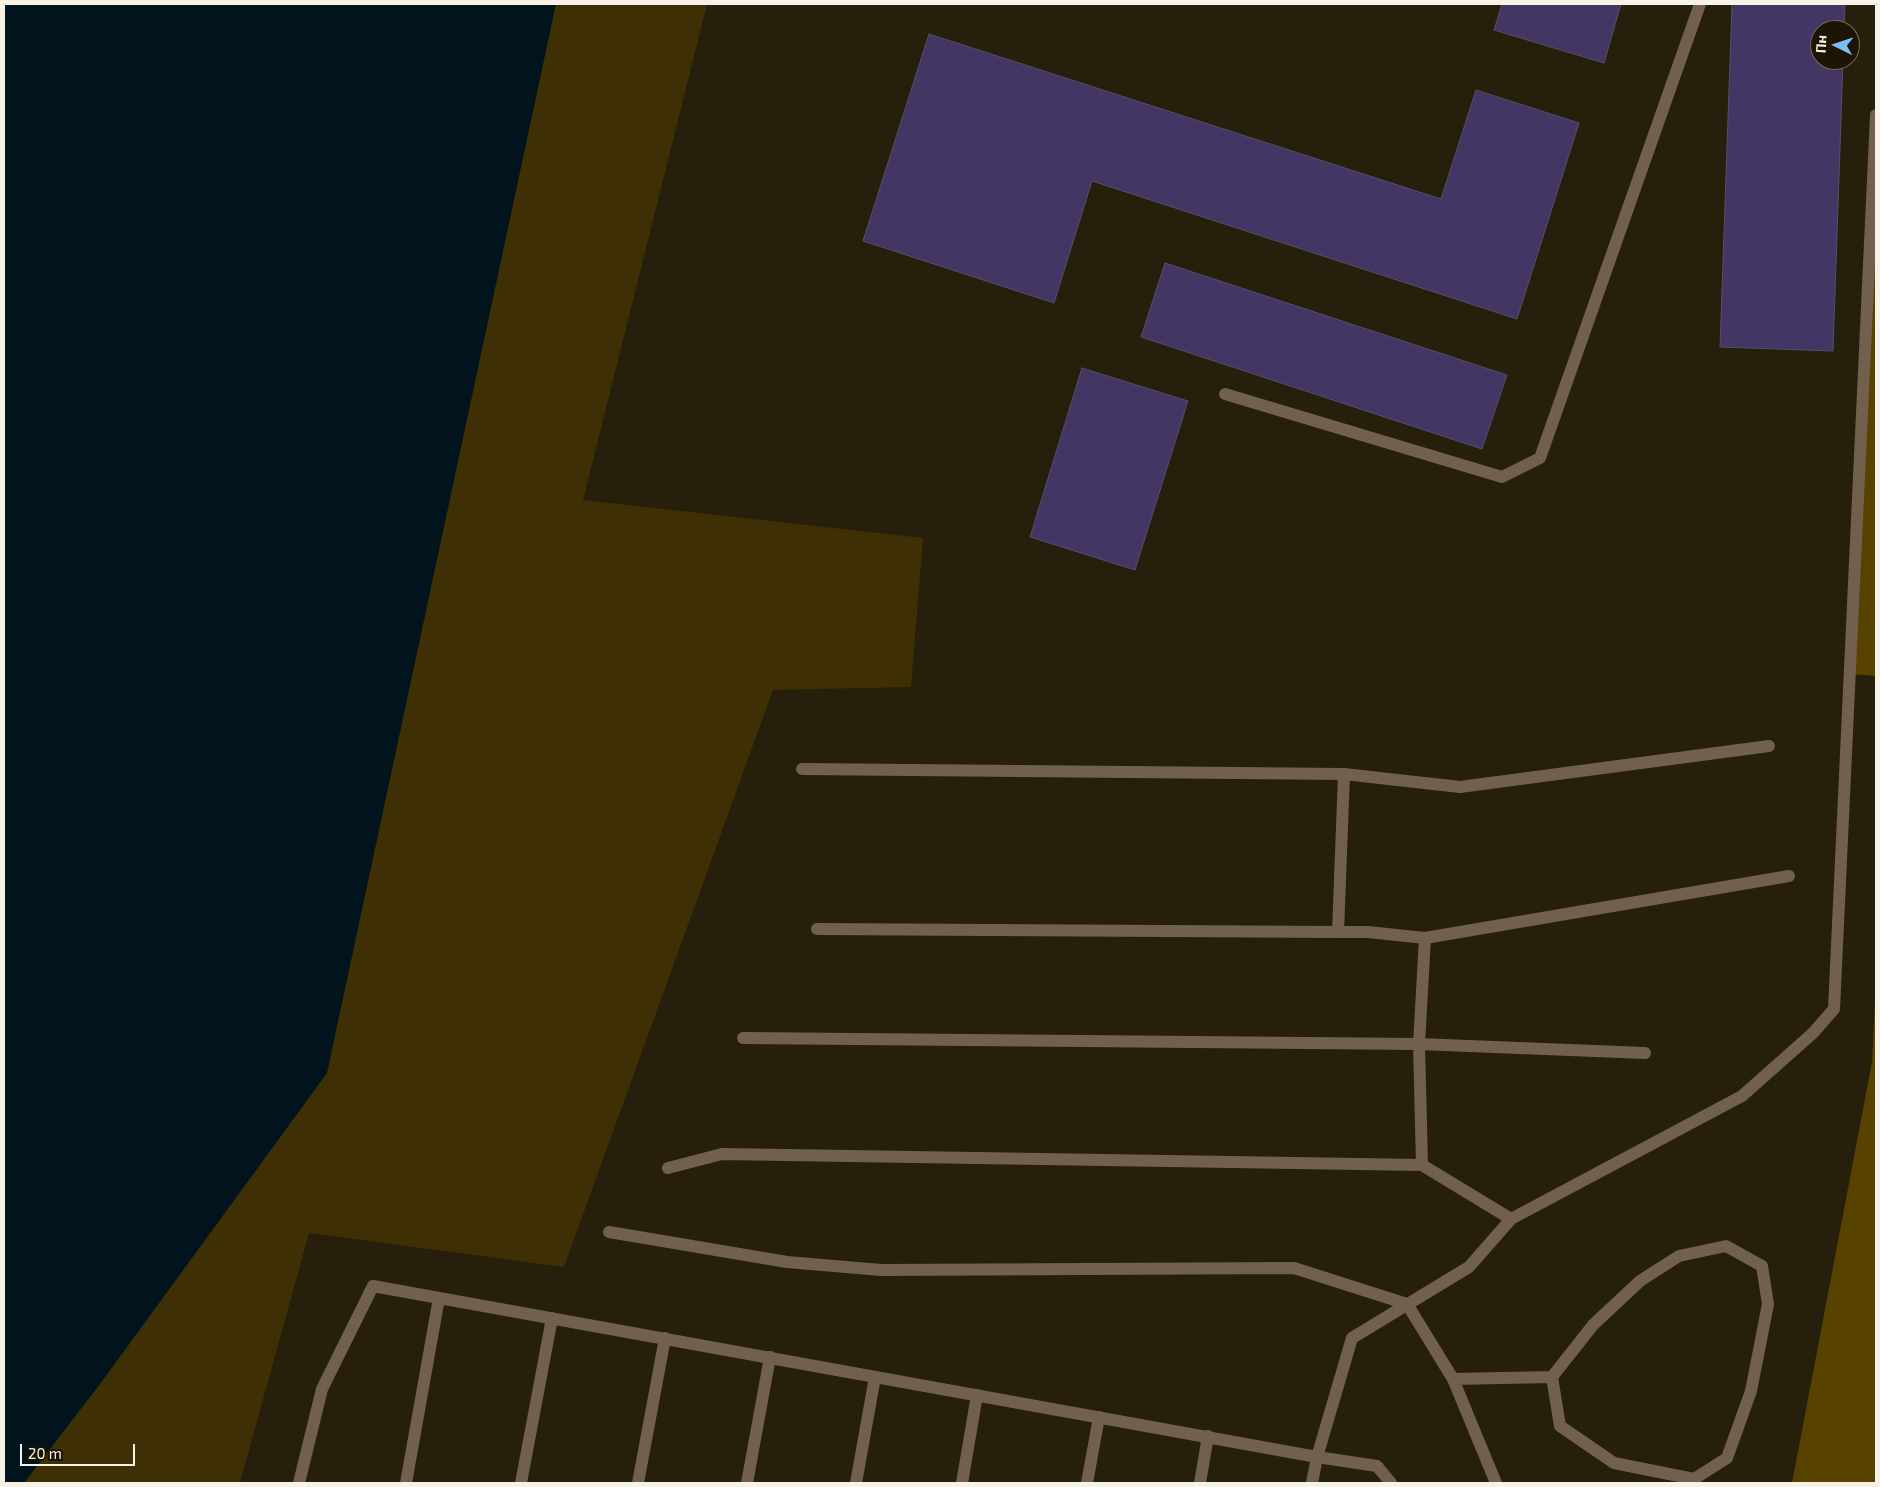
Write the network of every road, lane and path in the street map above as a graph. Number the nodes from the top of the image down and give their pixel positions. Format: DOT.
graph roads {
  1 [pos="1700,4"];
  2 [pos="1876,114"];
  3 [pos="1225,394"];
  4 [pos="1769,746"];
  5 [pos="802,769"];
  6 [pos="1344,774"];
  7 [pos="1789,876"];
  8 [pos="817,929"];
  9 [pos="1338,932"];
  10 [pos="1425,938"];
  11 [pos="743,1038"];
  12 [pos="1419,1044"];
  13 [pos="1645,1053"];
  14 [pos="1422,1165"];
  15 [pos="668,1168"];
  16 [pos="1511,1219"];
  17 [pos="608,1232"];
  18 [pos="438,1298"];
  19 [pos="1407,1304"];
  20 [pos="552,1318"];
  21 [pos="664,1338"];
  22 [pos="770,1357"];
  23 [pos="875,1377"];
  24 [pos="1552,1377"];
  25 [pos="1453,1379"];
  26 [pos="977,1395"];
  27 [pos="1099,1417"];
  28 [pos="1208,1436"];
  29 [pos="1317,1457"];
  30 [pos="299,1483"];
  31 [pos="406,1483"];
  32 [pos="521,1483"];
  33 [pos="638,1483"];
  34 [pos="747,1483"];
  35 [pos="856,1483"];
  36 [pos="962,1483"];
  37 [pos="1087,1483"];
  38 [pos="1200,1483"];
  39 [pos="1312,1483"];
  40 [pos="1391,1483"];
  41 [pos="1496,1483"];
  1 -- 3 [label="lane"];
  2 -- 16 [label="lane"];
  4 -- 6 [label="lane"];
  5 -- 6 [label="lane"];
  6 -- 9 [label="lane"];
  7 -- 10 [label="lane"];
  8 -- 9 [label="lane"];
  9 -- 10 [label="lane"];
  10 -- 12 [label="lane"];
  11 -- 12 [label="lane"];
  12 -- 13 [label="lane"];
  12 -- 14 [label="lane"];
  14 -- 15 [label="lane"];
  14 -- 16 [label="lane"];
  16 -- 19 [label="lane"];
  17 -- 19 [label="lane"];
  18 -- 20 [label="lane"];
  18 -- 30 [label="lane"];
  18 -- 31 [label="lane"];
  19 -- 25 [label="lane"];
  19 -- 29 [label="lane"];
  20 -- 21 [label="lane"];
  20 -- 32 [label="lane"];
  21 -- 22 [label="lane"];
  21 -- 33 [label="lane"];
  22 -- 23 [label="lane"];
  22 -- 34 [label="lane"];
  23 -- 26 [label="lane"];
  23 -- 35 [label="lane"];
  24 -- 24 [label="lane"];
  24 -- 25 [label="lane"];
  25 -- 41 [label="lane"];
  26 -- 27 [label="lane"];
  26 -- 36 [label="lane"];
  27 -- 28 [label="lane"];
  27 -- 37 [label="lane"];
  28 -- 29 [label="lane"];
  28 -- 38 [label="lane"];
  29 -- 39 [label="lane"];
  29 -- 40 [label="lane"];
}
